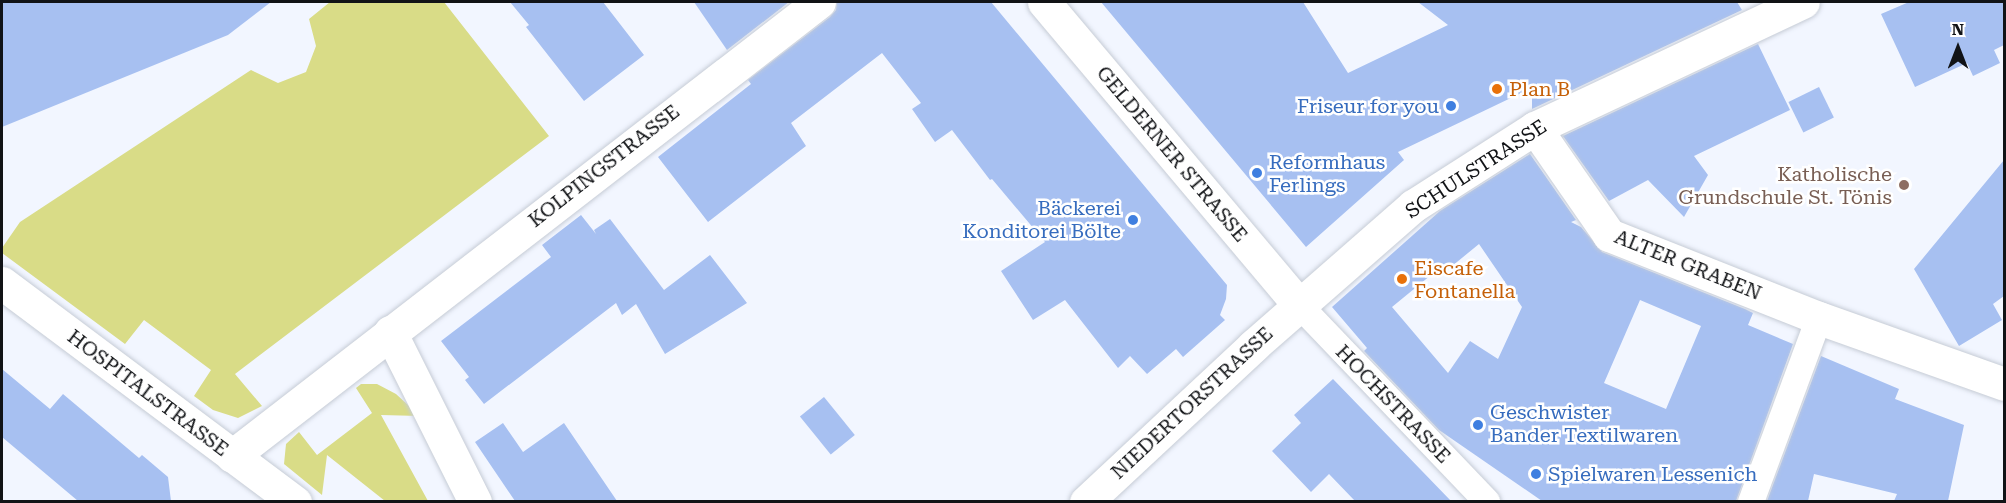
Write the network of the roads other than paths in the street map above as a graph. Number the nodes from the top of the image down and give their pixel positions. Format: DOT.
graph roads {
  1 [pos="819,2"];
  2 [pos="1044,2"];
  3 [pos="1803,2"];
  4 [pos="1535,128"];
  5 [pos="2,283"];
  6 [pos="1300,306"];
  7 [pos="1819,318"];
  8 [pos="390,332"];
  9 [pos="2004,384"];
  10 [pos="232,456"];
  11 [pos="295,501"];
  12 [pos="475,501"];
  13 [pos="1086,501"];
  14 [pos="1487,501"];
  15 [pos="1751,501"];
  1 -- 8 [label="street, KOLPINGSTRASSE"];
  2 -- 6 [label="street, GELDERNER STRASSE"];
  3 -- 4 [label="street, SCHULSTRASSE"];
  4 -- 6 [label="street, SCHULSTRASSE"];
  4 -- 7 [label="street, ALTER GRABEN"];
  5 -- 10 [label="street, HOSPITALSTRASSE"];
  6 -- 13 [label="street, NIEDERTORSTRASSE"];
  6 -- 14 [label="street, HOCHSTRASSE"];
  7 -- 9 [label="street, ALTER GRABEN"];
  7 -- 15 [label="street"];
  8 -- 10 [label="street, KOLPINGSTRASSE"];
  8 -- 12 [label="street"];
  10 -- 11 [label="street, HOSPITALSTRASSE"];
}
